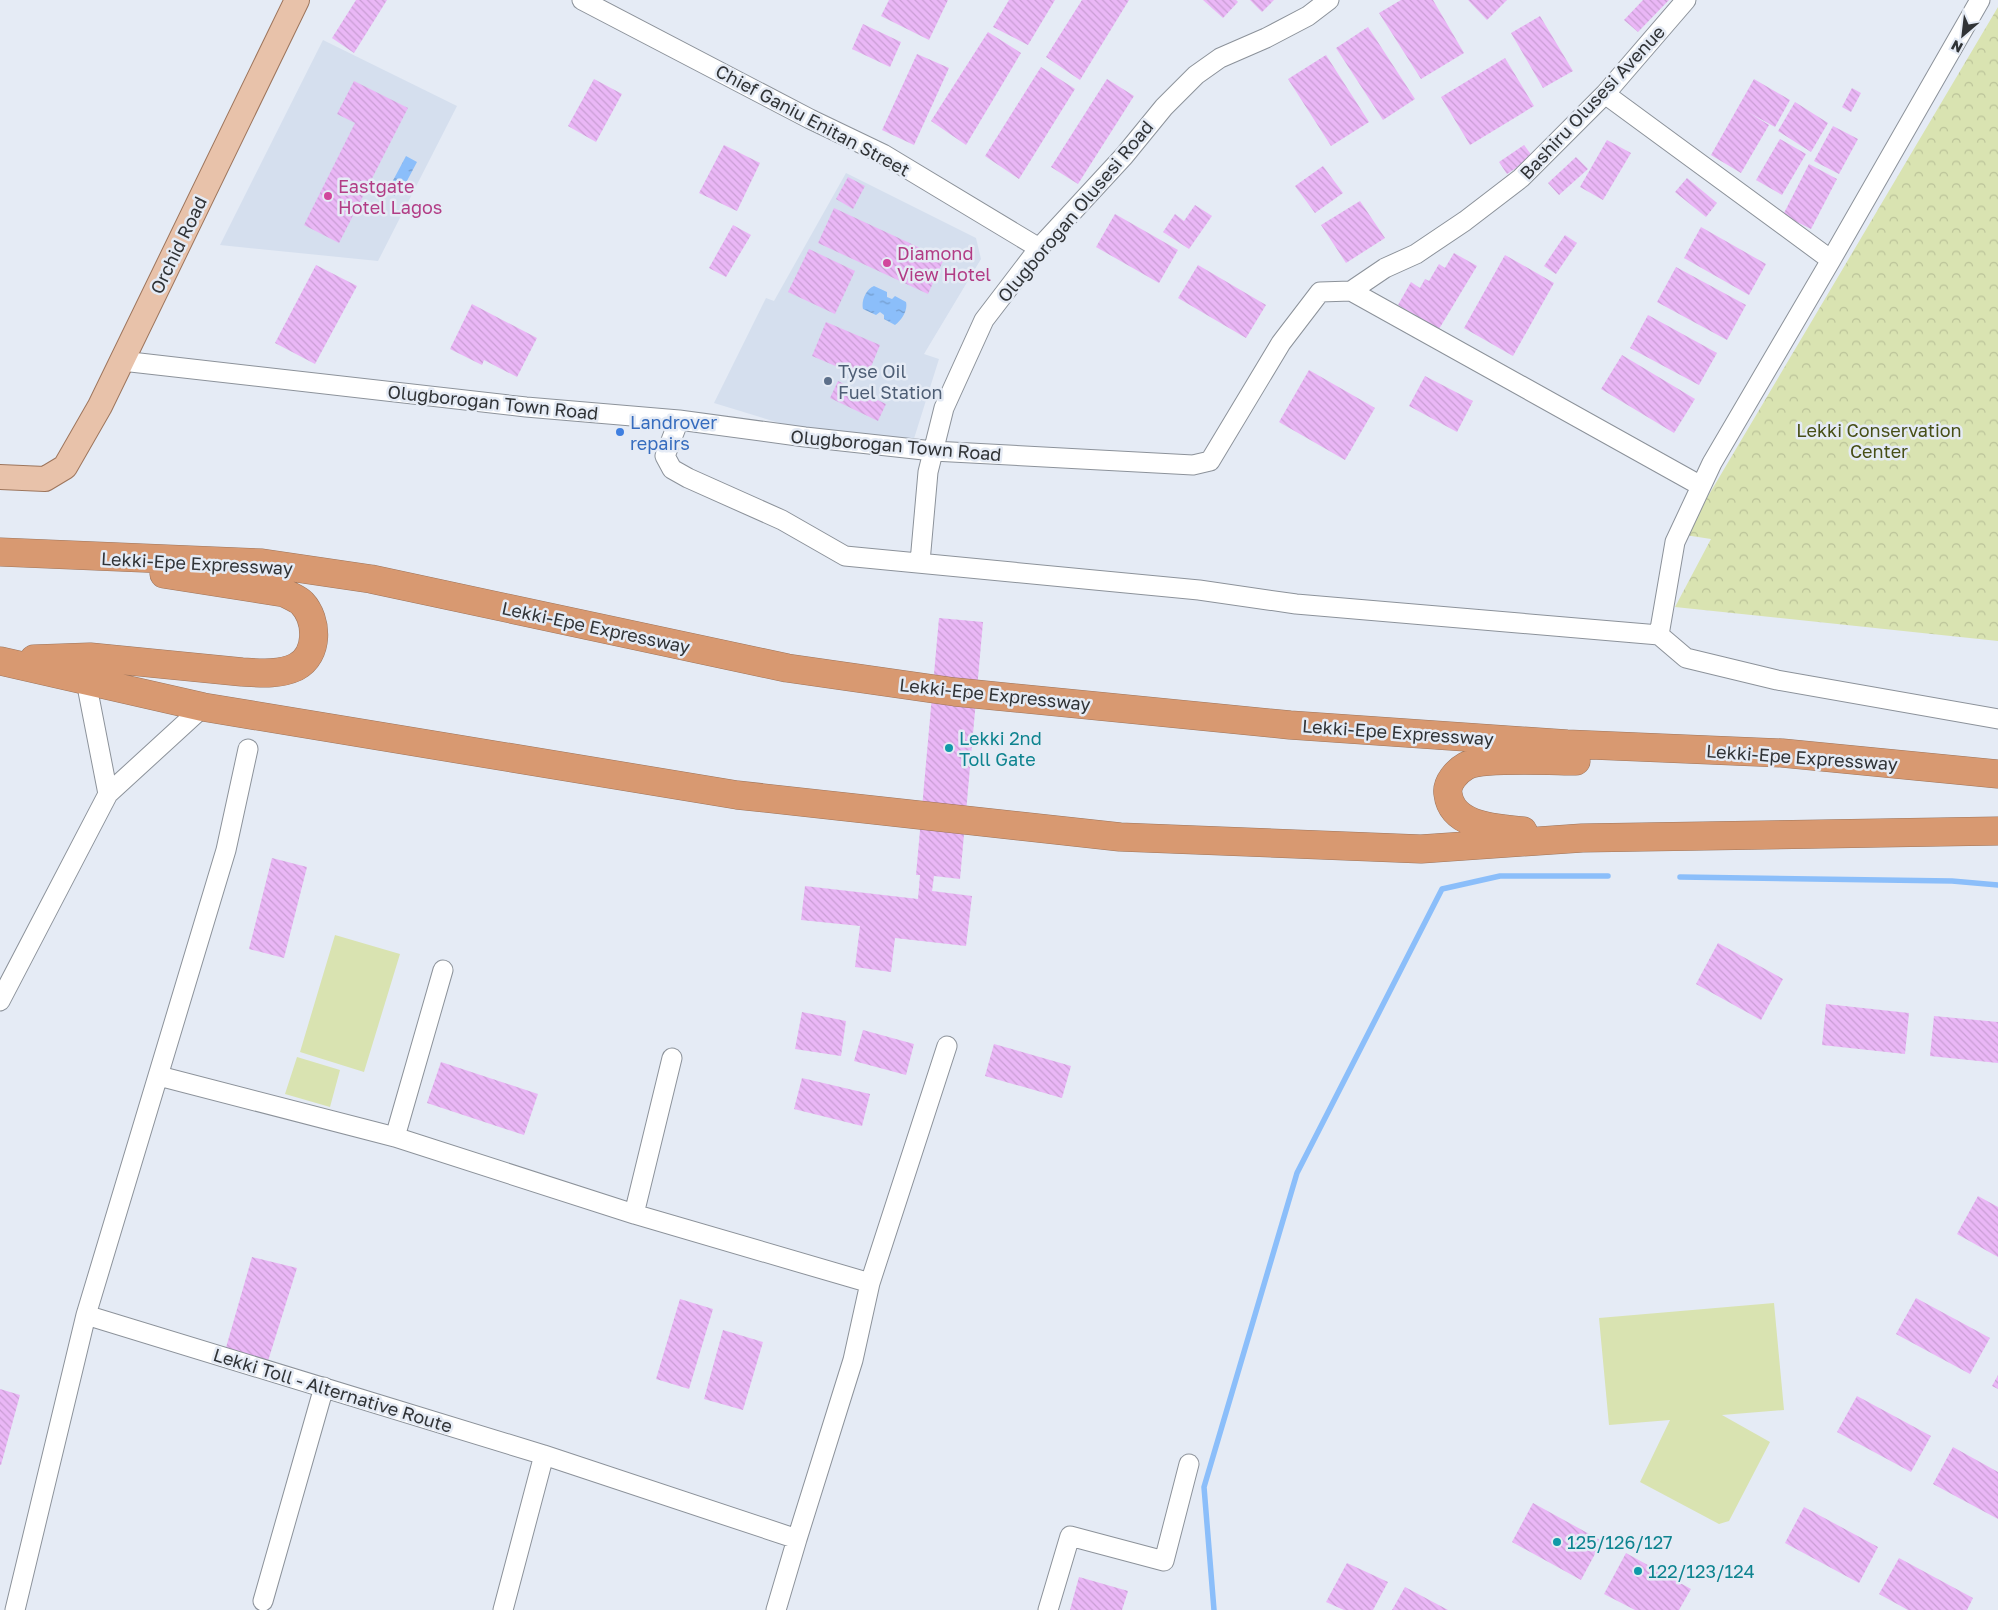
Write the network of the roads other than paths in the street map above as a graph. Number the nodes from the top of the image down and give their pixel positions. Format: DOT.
graph roads {
  1 [pos="297,0"];
  2 [pos="582,0"];
  3 [pos="1328,0"];
  4 [pos="1686,0"];
  5 [pos="1980,0"];
  6 [pos="1605,94"];
  7 [pos="1039,248"];
  8 [pos="1831,260"];
  9 [pos="1351,291"];
  10 [pos="122,362"];
  11 [pos="679,420"];
  12 [pos="933,452"];
  13 [pos="0,477"];
  14 [pos="1701,486"];
  15 [pos="0,552"];
  16 [pos="50,555"];
  17 [pos="920,562"];
  18 [pos="1659,635"];
  19 [pos="0,660"];
  20 [pos="86,681"];
  21 [pos="203,707"];
  22 [pos="1998,719"];
  23 [pos="1634,746"];
  24 [pos="248,749"];
  25 [pos="1998,774"];
  26 [pos="108,794"];
  27 [pos="1998,831"];
  28 [pos="1582,838"];
  29 [pos="443,970"];
  30 [pos="0,1001"];
  31 [pos="947,1046"];
  32 [pos="672,1058"];
  33 [pos="159,1076"];
  34 [pos="395,1137"];
  35 [pos="634,1214"];
  36 [pos="870,1283"];
  37 [pos="86,1315"];
  38 [pos="324,1387"];
  39 [pos="544,1455"];
  40 [pos="1188,1464"];
  41 [pos="797,1539"];
  42 [pos="264,1601"];
  43 [pos="15,1610"];
  44 [pos="503,1610"];
  45 [pos="776,1610"];
  46 [pos="1048,1610"];
  1 -- 10 [label="main road, Orchid Road"];
  2 -- 7 [label="street, Chief Ganiu Enitan Street"];
  3 -- 7 [label="street, Olugborogan Olusesi Road"];
  4 -- 6 [label="street, Bashiru Olusesi Avenue"];
  5 -- 8 [label="street"];
  6 -- 8 [label="street"];
  6 -- 9 [label="street, Bashiru Olusesi Avenue"];
  7 -- 12 [label="street, Olugborogan Olusesi Road"];
  8 -- 14 [label="street"];
  9 -- 12 [label="street, Olugborogan Town Road"];
  9 -- 14 [label="street"];
  10 -- 11 [label="street, Olugborogan Town Road"];
  10 -- 13 [label="main road, Orchid Road"];
  11 -- 12 [label="street, Olugborogan Town Road"];
  11 -- 17 [label="street"];
  12 -- 17 [label="street, Olugborogan Olusesi Road"];
  14 -- 18 [label="street"];
  15 -- 16 [label="highway, Lekki-Epe Expressway"];
  16 -- 19 [label="highway"];
  16 -- 23 [label="highway, Lekki-Epe Expressway"];
  17 -- 18 [label="street"];
  18 -- 22 [label="street"];
  19 -- 20 [label="highway"];
  20 -- 21 [label="highway"];
  20 -- 26 [label="street"];
  21 -- 26 [label="street"];
  21 -- 28 [label="highway"];
  23 -- 25 [label="highway, Lekki-Epe Expressway"];
  23 -- 28 [label="highway"];
  24 -- 33 [label="street"];
  26 -- 30 [label="street"];
  27 -- 28 [label="highway"];
  29 -- 34 [label="street"];
  31 -- 36 [label="street"];
  32 -- 35 [label="street"];
  33 -- 34 [label="street"];
  33 -- 37 [label="street"];
  34 -- 35 [label="street"];
  35 -- 36 [label="street"];
  36 -- 41 [label="street"];
  37 -- 38 [label="street, Lekki Toll - Alternative Route"];
  37 -- 43 [label="street"];
  38 -- 39 [label="street, Lekki Toll - Alternative Route"];
  38 -- 42 [label="street"];
  39 -- 41 [label="street, Lekki Toll - Alternative Route"];
  39 -- 44 [label="street"];
  40 -- 46 [label="street"];
  41 -- 45 [label="street"];
}
